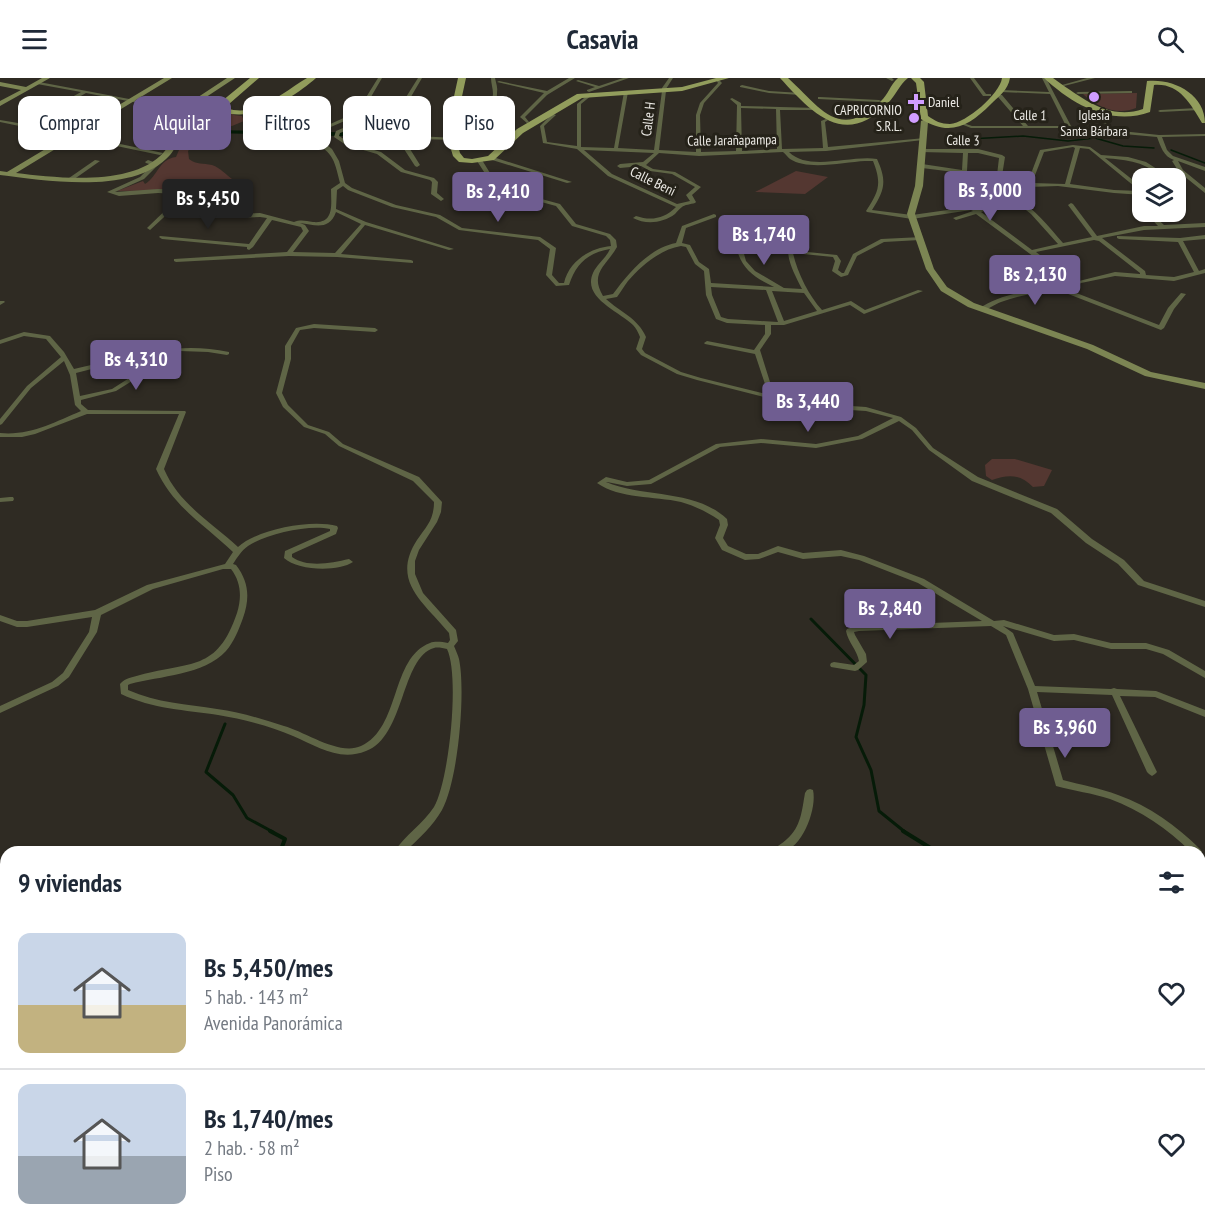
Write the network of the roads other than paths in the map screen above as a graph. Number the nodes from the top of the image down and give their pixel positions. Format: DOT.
graph roads {
  1 [pos="47,78"];
  2 [pos="169,78"];
  3 [pos="223,78"];
  4 [pos="232,78"];
  5 [pos="255,78"];
  6 [pos="261,78"];
  7 [pos="305,78"];
  8 [pos="312,78"];
  9 [pos="380,78"];
  10 [pos="420,78"];
  11 [pos="462,78"];
  12 [pos="468,78"];
  13 [pos="507,78"];
  14 [pos="627,78"];
  15 [pos="671,78"];
  16 [pos="784,78"];
  17 [pos="790,78"];
  18 [pos="904,78"];
  19 [pos="913,78"];
  20 [pos="920,78"];
  21 [pos="925,78"];
  22 [pos="972,78"];
  23 [pos="1000,78"];
  24 [pos="1006,78"];
  25 [pos="1046,78"];
  26 [pos="1093,78"];
  27 [pos="718,79"];
  28 [pos="892,79"];
  29 [pos="1159,79"];
  30 [pos="576,80"];
  31 [pos="495,81"];
  32 [pos="39,83"];
  33 [pos="1059,83"];
  34 [pos="2,86"];
  35 [pos="742,86"];
  36 [pos="600,87"];
  37 [pos="27,89"];
  38 [pos="664,89"];
  39 [pos="85,92"];
  40 [pos="546,92"];
  41 [pos="589,92"];
  42 [pos="626,92"];
  43 [pos="1130,92"];
  44 [pos="995,93"];
  45 [pos="1051,93"];
  46 [pos="1078,93"];
  47 [pos="804,94"];
  48 [pos="78,96"];
  49 [pos="197,96"];
  50 [pos="201,96"];
  51 [pos="278,96"];
  52 [pos="279,96"];
  53 [pos="458,96"];
  54 [pos="464,96"];
  55 [pos="494,96"];
  56 [pos="820,98"];
  57 [pos="732,99"];
  58 [pos="131,100"];
  59 [pos="882,102"];
  60 [pos="0,104"];
  61 [pos="121,106"];
  62 [pos="739,107"];
  63 [pos="778,109"];
  64 [pos="818,109"];
  65 [pos="1203,109"];
  66 [pos="243,110"];
  67 [pos="1103,111"];
  68 [pos="1160,111"];
  69 [pos="243,113"];
  70 [pos="546,113"];
  71 [pos="828,119"];
  72 [pos="931,119"];
  73 [pos="0,121"];
  74 [pos="1205,121"];
  75 [pos="530,123"];
  76 [pos="963,124"];
  77 [pos="18,125"];
  78 [pos="1026,126"];
  79 [pos="1069,127"];
  80 [pos="1111,133"];
  81 [pos="515,134"];
  82 [pos="1205,135"];
  83 [pos="1160,136"];
  84 [pos="443,139"];
  85 [pos="923,139"];
  86 [pos="121,144"];
  87 [pos="1078,147"];
  88 [pos="579,148"];
  89 [pos="616,148"];
  90 [pos="826,149"];
  91 [pos="48,150"];
  92 [pos="166,150"];
  93 [pos="458,150"];
  94 [pos="493,150"];
  95 [pos="497,150"];
  96 [pos="656,151"];
  97 [pos="782,151"];
  98 [pos="922,151"];
  99 [pos="966,151"];
  100 [pos="164,153"];
  101 [pos="739,153"];
  102 [pos="699,154"];
  103 [pos="1102,156"];
  104 [pos="491,158"];
  105 [pos="479,159"];
  106 [pos="1177,159"];
  107 [pos="97,161"];
  108 [pos="152,163"];
  109 [pos="643,164"];
  110 [pos="417,165"];
  111 [pos="620,166"];
  112 [pos="922,166"];
  113 [pos="1153,168"];
  114 [pos="1205,169"];
  115 [pos="962,171"];
  116 [pos="0,173"];
  117 [pos="9,174"];
  118 [pos="1000,177"];
  119 [pos="71,179"];
  120 [pos="569,182"];
  121 [pos="1132,182"];
  122 [pos="1030,183"];
  123 [pos="343,184"];
  124 [pos="1067,186"];
  125 [pos="997,187"];
  126 [pos="1205,191"];
  127 [pos="1132,192"];
  128 [pos="441,199"];
  129 [pos="1017,200"];
  130 [pos="1071,205"];
  131 [pos="177,206"];
  132 [pos="677,206"];
  133 [pos="972,208"];
  134 [pos="335,210"];
  135 [pos="980,213"];
  136 [pos="714,216"];
  137 [pos="271,217"];
  138 [pos="912,217"];
  139 [pos="636,218"];
  140 [pos="956,218"];
  141 [pos="1157,222"];
  142 [pos="295,223"];
  143 [pos="364,224"];
  144 [pos="1205,225"];
  145 [pos="150,228"];
  146 [pos="1163,228"];
  147 [pos="1107,236"];
  148 [pos="162,237"];
  149 [pos="1205,237"];
  150 [pos="920,238"];
  151 [pos="1098,240"];
  152 [pos="1180,240"];
  153 [pos="679,243"];
  154 [pos="738,243"];
  155 [pos="1062,244"];
  156 [pos="251,246"];
  157 [pos="614,247"];
  158 [pos="451,249"];
  159 [pos="1033,251"];
  160 [pos="289,254"];
  161 [pos="244,255"];
  162 [pos="337,255"];
  163 [pos="176,260"];
  164 [pos="411,262"];
  165 [pos="1205,271"];
  166 [pos="1197,273"];
  167 [pos="1143,277"];
  168 [pos="1075,284"];
  169 [pos="708,285"];
  170 [pos="769,290"];
  171 [pos="785,290"];
  172 [pos="807,291"];
  173 [pos="920,291"];
  174 [pos="1183,294"];
  175 [pos="1083,296"];
  176 [pos="600,298"];
  177 [pos="982,309"];
  178 [pos="821,312"];
  179 [pos="782,324"];
  180 [pos="768,325"];
  181 [pos="375,330"];
  182 [pos="0,342"];
  183 [pos="707,343"];
  184 [pos="180,349"];
  185 [pos="227,353"];
  186 [pos="758,353"];
  187 [pos="64,357"];
  188 [pos="74,371"];
  189 [pos="1205,386"];
  190 [pos="78,399"];
  191 [pos="834,407"];
  192 [pos="86,412"];
  193 [pos="899,418"];
  194 [pos="0,423"];
  195 [pos="0,435"];
  196 [pos="10,499"];
  197 [pos="0,500"];
  198 [pos="237,551"];
  199 [pos="349,562"];
  200 [pos="228,566"];
  201 [pos="1205,604"];
  202 [pos="97,613"];
  203 [pos="0,618"];
  204 [pos="988,623"];
  205 [pos="450,646"];
  206 [pos="834,665"];
  207 [pos="1205,675"];
  208 [pos="1032,689"];
  209 [pos="1114,691"];
  210 [pos="0,710"];
  211 [pos="1205,714"];
  212 [pos="1152,772"];
  213 [pos="810,793"];
  214 [pos="404,846"];
  215 [pos="787,846"];
  216 [pos="1191,846"];
  1 -- 32 [label="street"];
  2 -- 58 [label="street"];
  3 -- 49 [label="street"];
  4 -- 50 [label="street"];
  5 -- 69 [label="main road"];
  6 -- 66 [label="main road"];
  7 -- 51 [label="main road"];
  8 -- 52 [label="main road"];
  9 -- 123 [label="street"];
  10 -- 128 [label="street"];
  11 -- 53 [label="main road"];
  12 -- 54 [label="main road"];
  13 -- 31 [label="street"];
  14 -- 36 [label="street"];
  15 -- 38 [label="street, Calle H"];
  16 -- 47 [label="main road"];
  17 -- 47 [label="main road"];
  18 -- 59 [label="main road"];
  19 -- 20 [label="main road"];
  19 -- 72 [label="main road"];
  21 -- 72 [label="main road"];
  22 -- 44 [label="street"];
  23 -- 44 [label="main road"];
  24 -- 44 [label="main road"];
  25 -- 33 [label="main road"];
  25 -- 45 [label="street"];
  26 -- 33 [label="street"];
  27 -- 38 [label="main road"];
  27 -- 102 [label="street"];
  28 -- 59 [label="main road"];
  29 -- 65 [label="main road"];
  29 -- 67 [label="main road"];
  30 -- 36 [label="street"];
  30 -- 40 [label="street"];
  31 -- 40 [label="street"];
  31 -- 55 [label="street"];
  32 -- 37 [label="street"];
  32 -- 39 [label="street"];
  33 -- 46 [label="main road"];
  33 -- 67 [label="main road"];
  34 -- 37 [label="street"];
  35 -- 47 [label="street"];
  36 -- 41 [label="street"];
  37 -- 60 [label="street"];
  38 -- 41 [label="main road"];
  38 -- 42 [label="main road"];
  38 -- 96 [label="street, Calle H"];
  39 -- 48 [label="street"];
  39 -- 58 [label="street"];
  40 -- 75 [label="street"];
  41 -- 42 [label="main road"];
  41 -- 70 [label="main road"];
  41 -- 88 [label="street"];
  42 -- 89 [label="street"];
  43 -- 46 [label="street"];
  44 -- 45 [label="street"];
  44 -- 72 [label="main road"];
  44 -- 76 [label="main road"];
  44 -- 78 [label="street"];
  45 -- 79 [label="street"];
  46 -- 67 [label="main road"];
  47 -- 64 [label="main road"];
  56 -- 59 [label="street"];
  57 -- 62 [label="street"];
  58 -- 61 [label="street"];
  59 -- 71 [label="main road"];
  62 -- 63 [label="street"];
  62 -- 101 [label="street"];
  63 -- 64 [label="street"];
  63 -- 97 [label="street"];
  64 -- 71 [label="main road"];
  65 -- 68 [label="street"];
  65 -- 74 [label="main road"];
  67 -- 80 [label="street"];
  70 -- 75 [label="main road"];
  70 -- 88 [label="street, Calle Jarañapampa"];
  71 -- 90 [label="street"];
  72 -- 76 [label="main road"];
  72 -- 85 [label="street"];
  73 -- 77 [label="street"];
  75 -- 81 [label="main road"];
  76 -- 78 [label="street, Calle 1"];
  78 -- 79 [label="street, Calle 1"];
  79 -- 80 [label="street, Calle 1"];
  80 -- 83 [label="street, Calle 1"];
  82 -- 83 [label="street, Calle 1"];
  83 -- 106 [label="street"];
  84 -- 110 [label="street"];
  85 -- 90 [label="street, Calle Jarañapampa"];
  85 -- 98 [label="street"];
  86 -- 100 [label="street"];
  87 -- 103 [label="street"];
  87 -- 122 [label="street"];
  87 -- 124 [label="street"];
  88 -- 89 [label="street, Calle Jarañapampa"];
  88 -- 132 [label="street, Calle Beni"];
  89 -- 96 [label="street, Calle Jarañapampa"];
  90 -- 97 [label="street, Calle Jarañapampa"];
  91 -- 117 [label="street"];
  92 -- 100 [label="street"];
  93 -- 105 [label="main road"];
  94 -- 105 [label="main road"];
  95 -- 104 [label="main road"];
  96 -- 102 [label="street, Calle Jarañapampa"];
  96 -- 109 [label="street"];
  97 -- 101 [label="street, Calle Jarañapampa"];
  97 -- 138 [label="street"];
  98 -- 99 [label="street, Calle 3"];
  98 -- 112 [label="street"];
  99 -- 115 [label="street"];
  99 -- 118 [label="street, Calle 3"];
  100 -- 108 [label="street"];
  101 -- 102 [label="street, Calle Jarañapampa"];
  103 -- 113 [label="street"];
  103 -- 121 [label="street"];
  104 -- 105 [label="main road"];
  104 -- 120 [label="street"];
  105 -- 157 [label="street"];
  106 -- 114 [label="street"];
  106 -- 126 [label="street"];
  107 -- 119 [label="street"];
  108 -- 119 [label="street"];
  108 -- 131 [label="street"];
  109 -- 111 [label="street"];
  109 -- 132 [label="street"];
  112 -- 115 [label="street"];
  112 -- 138 [label="street"];
  115 -- 118 [label="street"];
  115 -- 133 [label="street"];
  116 -- 117 [label="street"];
  117 -- 119 [label="street"];
  118 -- 122 [label="street"];
  118 -- 125 [label="street"];
  122 -- 124 [label="street"];
  122 -- 125 [label="street"];
  123 -- 134 [label="street"];
  123 -- 157 [label="street"];
  124 -- 127 [label="street"];
  125 -- 129 [label="street"];
  125 -- 133 [label="street"];
  129 -- 135 [label="street"];
  129 -- 155 [label="street"];
  130 -- 151 [label="street"];
  131 -- 137 [label="street"];
  131 -- 145 [label="street"];
  132 -- 139 [label="street, Calle Beni"];
  133 -- 135 [label="street"];
  133 -- 138 [label="street"];
  134 -- 142 [label="street"];
  134 -- 143 [label="street"];
  135 -- 140 [label="street"];
  135 -- 159 [label="street"];
  136 -- 153 [label="street"];
  137 -- 142 [label="street"];
  137 -- 156 [label="street"];
  138 -- 150 [label="street"];
  141 -- 146 [label="street"];
  142 -- 160 [label="street"];
  143 -- 158 [label="street"];
  143 -- 162 [label="street"];
  144 -- 146 [label="street"];
  146 -- 147 [label="street"];
  147 -- 151 [label="street"];
  147 -- 152 [label="street"];
  148 -- 156 [label="street"];
  149 -- 152 [label="street"];
  150 -- 172 [label="street"];
  150 -- 177 [label="street"];
  151 -- 155 [label="street"];
  151 -- 167 [label="street"];
  152 -- 166 [label="street"];
  153 -- 169 [label="street"];
  153 -- 176 [label="street"];
  154 -- 171 [label="street"];
  155 -- 159 [label="street"];
  156 -- 161 [label="street"];
  157 -- 176 [label="street"];
  159 -- 168 [label="street"];
  160 -- 161 [label="street"];
  160 -- 162 [label="street"];
  161 -- 163 [label="street"];
  162 -- 164 [label="street"];
  165 -- 166 [label="street"];
  166 -- 167 [label="street"];
  167 -- 168 [label="street"];
  168 -- 175 [label="street"];
  169 -- 170 [label="street"];
  169 -- 180 [label="street"];
  170 -- 171 [label="street"];
  170 -- 179 [label="street"];
  171 -- 172 [label="street"];
  172 -- 178 [label="street"];
  173 -- 178 [label="street"];
  174 -- 175 [label="street"];
  175 -- 177 [label="street"];
  176 -- 191 [label="street"];
  177 -- 189 [label="street"];
  178 -- 179 [label="street"];
  179 -- 180 [label="street"];
  180 -- 186 [label="street"];
  181 -- 205 [label="street"];
  182 -- 187 [label="street"];
  183 -- 186 [label="street"];
  184 -- 185 [label="street"];
  184 -- 188 [label="street"];
  184 -- 190 [label="street"];
  186 -- 191 [label="street"];
  187 -- 188 [label="street"];
  187 -- 194 [label="street"];
  188 -- 190 [label="street"];
  190 -- 192 [label="street"];
  191 -- 193 [label="street"];
  192 -- 195 [label="street"];
  192 -- 198 [label="street"];
  193 -- 201 [label="street"];
  193 -- 204 [label="street"];
  196 -- 197 [label="street"];
  198 -- 199 [label="street"];
  198 -- 200 [label="street"];
  200 -- 202 [label="street"];
  200 -- 205 [label="street"];
  202 -- 203 [label="street"];
  202 -- 210 [label="street"];
  204 -- 206 [label="street"];
  204 -- 207 [label="street"];
  204 -- 208 [label="street"];
  205 -- 214 [label="street"];
  208 -- 209 [label="street"];
  208 -- 216 [label="street"];
  209 -- 211 [label="street"];
  209 -- 212 [label="street"];
  213 -- 215 [label="street"];
}
